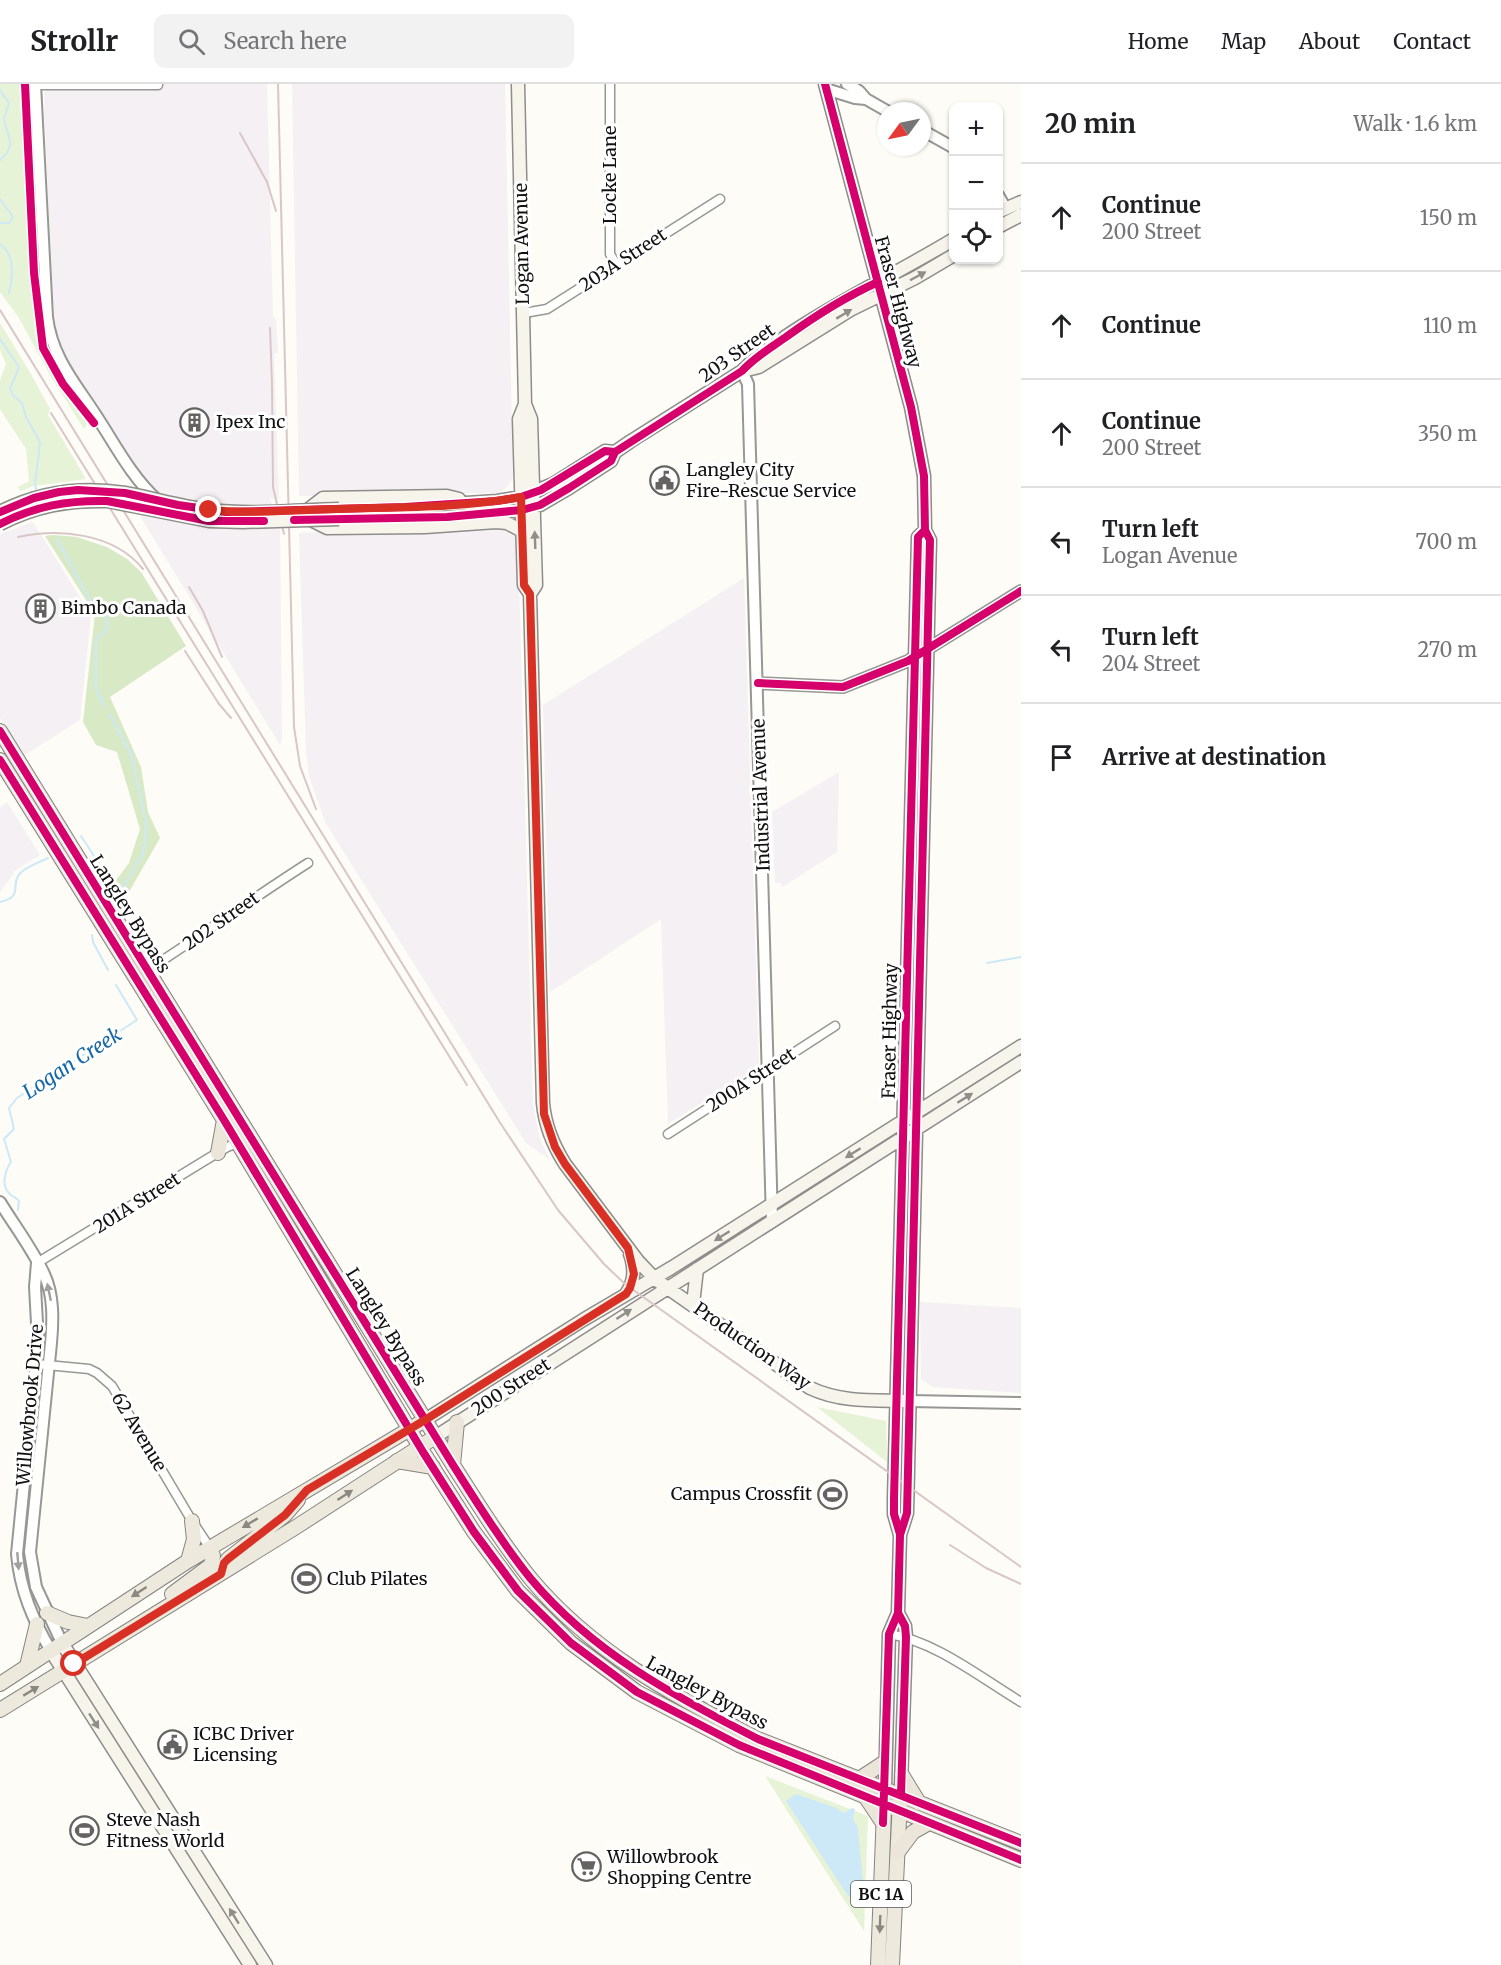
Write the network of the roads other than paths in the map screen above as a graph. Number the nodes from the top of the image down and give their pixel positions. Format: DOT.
graph roads {
  1 [pos="35,84"];
  2 [pos="518,84"];
  3 [pos="610,84"];
  4 [pos="847,84"];
  5 [pos="158,85"];
  6 [pos="827,86"];
  7 [pos="866,99"];
  8 [pos="877,105"];
  9 [pos="931,135"];
  10 [pos="949,145"];
  11 [pos="720,199"];
  12 [pos="1021,202"];
  13 [pos="1021,215"];
  14 [pos="1003,217"];
  15 [pos="1021,226"];
  16 [pos="949,242"];
  17 [pos="949,258"];
  18 [pos="616,264"];
  19 [pos="879,288"];
  20 [pos="524,313"];
  21 [pos="742,371"];
  22 [pos="525,404"];
  23 [pos="615,452"];
  24 [pos="533,471"];
  25 [pos="553,484"];
  26 [pos="527,495"];
  27 [pos="157,500"];
  28 [pos="475,502"];
  29 [pos="528,508"];
  30 [pos="0,512"];
  31 [pos="339,514"];
  32 [pos="302,515"];
  33 [pos="0,524"];
  34 [pos="924,530"];
  35 [pos="522,531"];
  36 [pos="1021,591"];
  37 [pos="530,594"];
  38 [pos="928,649"];
  39 [pos="914,658"];
  40 [pos="758,683"];
  41 [pos="0,731"];
  42 [pos="0,760"];
  43 [pos="308,863"];
  44 [pos="147,971"];
  45 [pos="135,979"];
  46 [pos="835,1026"];
  47 [pos="1021,1046"];
  48 [pos="1021,1062"];
  49 [pos="768,1069"];
  50 [pos="917,1085"];
  51 [pos="941,1097"];
  52 [pos="915,1114"];
  53 [pos="224,1120"];
  54 [pos="903,1122"];
  55 [pos="915,1129"];
  56 [pos="668,1134"];
  57 [pos="902,1138"];
  58 [pos="238,1143"];
  59 [pos="255,1146"];
  60 [pos="218,1153"];
  61 [pos="0,1202"];
  62 [pos="772,1205"];
  63 [pos="772,1220"];
  64 [pos="628,1248"];
  65 [pos="37,1263"];
  66 [pos="696,1269"];
  67 [pos="655,1279"];
  68 [pos="666,1287"];
  69 [pos="626,1294"];
  70 [pos="693,1304"];
  71 [pos="36,1364"];
  72 [pos="49,1365"];
  73 [pos="875,1400"];
  74 [pos="896,1400"];
  75 [pos="909,1401"];
  76 [pos="1021,1403"];
  77 [pos="425,1420"];
  78 [pos="457,1422"];
  79 [pos="896,1422"];
  80 [pos="409,1429"];
  81 [pos="435,1437"];
  82 [pos="420,1446"];
  83 [pos="398,1461"];
  84 [pos="453,1465"];
  85 [pos="433,1467"];
  86 [pos="307,1490"];
  87 [pos="192,1521"];
  88 [pos="900,1534"];
  89 [pos="210,1548"];
  90 [pos="188,1561"];
  91 [pos="221,1574"];
  92 [pos="898,1613"];
  93 [pos="47,1614"];
  94 [pos="37,1624"];
  95 [pos="88,1626"];
  96 [pos="131,1628"];
  97 [pos="889,1634"];
  98 [pos="906,1637"];
  99 [pos="56,1647"];
  100 [pos="27,1666"];
  101 [pos="69,1668"];
  102 [pos="0,1684"];
  103 [pos="1021,1702"];
  104 [pos="0,1710"];
  105 [pos="885,1762"];
  106 [pos="902,1775"];
  107 [pos="859,1779"];
  108 [pos="885,1789"];
  109 [pos="901,1795"];
  110 [pos="865,1796"];
  111 [pos="919,1803"];
  112 [pos="885,1804"];
  113 [pos="900,1810"];
  114 [pos="883,1823"];
  115 [pos="929,1823"];
  116 [pos="1021,1843"];
  117 [pos="898,1852"];
  118 [pos="1021,1860"];
  119 [pos="250,1965"];
  120 [pos="266,1965"];
  121 [pos="878,1965"];
  122 [pos="892,1965"];
  1 -- 5 [label="street"];
  1 -- 27 [label="street"];
  2 -- 20 [label="main road, Logan Avenue"];
  3 -- 18 [label="street, Locke Lane"];
  4 -- 7 [label="street"];
  6 -- 7 [label="street"];
  6 -- 19 [label="main road, Fraser Highway / BC 1A"];
  7 -- 8 [label="street"];
  9 -- 10 [label="street"];
  11 -- 18 [label="street, 203A Street"];
  12 -- 14 [label="main road"];
  13 -- 14 [label="main road"];
  14 -- 15 [label="main road"];
  16 -- 19 [label="main road, 203 Street"];
  19 -- 17 [label="main road, 203 Street, one-way"];
  18 -- 20 [label="street, 203A Street"];
  19 -- 21 [label="main road, 203 Street"];
  19 -- 34 [label="main road, Fraser Highway / BC 1A"];
  20 -- 22 [label="main road, Logan Avenue"];
  21 -- 23 [label="main road, 203 Street"];
  21 -- 40 [label="street, Industrial Avenue"];
  22 -- 24 [label="main road, Logan Avenue"];
  22 -- 26 [label="main road, Logan Avenue"];
  23 -- 25 [label="main road, 203 Street"];
  23 -- 29 [label="main road, 203 Street"];
  24 -- 25 [label="main road"];
  24 -- 26 [label="main road, Logan Avenue"];
  25 -- 26 [label="main road, 203 Street"];
  26 -- 28 [label="main road"];
  26 -- 29 [label="main road, Logan Avenue"];
  27 -- 30 [label="main road, bridge"];
  27 -- 31 [label="main road, bridge"];
  27 -- 32 [label="street"];
  28 -- 31 [label="main road"];
  28 -- 32 [label="main road"];
  29 -- 31 [label="main road"];
  29 -- 35 [label="main road, Logan Avenue"];
  37 -- 29 [label="main road, Logan Avenue, one-way"];
  31 -- 33 [label="main road, bridge"];
  32 -- 35 [label="main road"];
  34 -- 38 [label="main road, Fraser Highway / BC 1A"];
  34 -- 39 [label="main road, Fraser Highway / BC 1A"];
  35 -- 37 [label="main road, Logan Avenue"];
  36 -- 38 [label="street"];
  37 -- 64 [label="main road, Logan Avenue"];
  38 -- 39 [label="street"];
  38 -- 50 [label="main road, Fraser Highway / BC 1A"];
  39 -- 40 [label="street"];
  39 -- 54 [label="main road, Fraser Highway / BC 1A"];
  40 -- 49 [label="street, Industrial Avenue"];
  41 -- 44 [label="highway, Langley Bypass"];
  42 -- 45 [label="highway, Langley Bypass"];
  43 -- 44 [label="street, 202 Street"];
  44 -- 45 [label="street, 202 Street"];
  44 -- 59 [label="highway, Langley Bypass"];
  45 -- 53 [label="highway, Langley Bypass"];
  46 -- 49 [label="street, 200A Street"];
  47 -- 51 [label="main road, 200 Street"];
  55 -- 48 [label="main road, 200 Street, one-way"];
  49 -- 56 [label="street, 200A Street"];
  49 -- 62 [label="street, Industrial Avenue"];
  50 -- 51 [label="main road"];
  50 -- 52 [label="main road, Fraser Highway / BC 1A"];
  51 -- 52 [label="main road, 200 Street"];
  52 -- 54 [label="main road, 200 Street"];
  52 -- 55 [label="main road, Fraser Highway / BC 1A"];
  53 -- 58 [label="highway, Langley Bypass"];
  53 -- 60 [label="highway"];
  54 -- 57 [label="main road, Fraser Highway / BC 1A"];
  54 -- 62 [label="main road, 200 Street, one-way"];
  55 -- 57 [label="main road, 200 Street"];
  55 -- 75 [label="main road, Fraser Highway / BC 1A"];
  57 -- 63 [label="main road, 200 Street"];
  57 -- 74 [label="main road, Fraser Highway / BC 1A"];
  58 -- 59 [label="highway"];
  58 -- 60 [label="street, 201A Street"];
  58 -- 80 [label="highway, Langley Bypass"];
  59 -- 77 [label="highway, Langley Bypass"];
  60 -- 65 [label="street, 201A Street"];
  61 -- 65 [label="street"];
  62 -- 63 [label="street, Industrial Avenue"];
  62 -- 67 [label="main road, 200 Street, one-way"];
  63 -- 66 [label="main road, 200 Street"];
  64 -- 67 [label="main road, Logan Avenue"];
  64 -- 69 [label="main road"];
  65 -- 71 [label="street, Willowbrook Drive"];
  72 -- 65 [label="street, Willowbrook Drive, one-way"];
  66 -- 68 [label="main road, 200 Street"];
  66 -- 70 [label="main road"];
  67 -- 68 [label="main road, Production Way"];
  67 -- 69 [label="main road, 200 Street"];
  68 -- 70 [label="main road, Production Way"];
  78 -- 68 [label="main road, 200 Street, one-way"];
  69 -- 77 [label="main road, 200 Street"];
  70 -- 73 [label="main road, Production Way"];
  71 -- 72 [label="street, 62 Avenue"];
  71 -- 94 [label="street, Willowbrook Drive, one-way"];
  72 -- 87 [label="street, 62 Avenue"];
  72 -- 93 [label="street, Willowbrook Drive"];
  73 -- 74 [label="main road, Production Way"];
  73 -- 79 [label="main road"];
  74 -- 75 [label="main road, Production Way"];
  74 -- 79 [label="main road, Fraser Highway / BC 1A"];
  75 -- 76 [label="street, Production Way"];
  75 -- 88 [label="main road, Fraser Highway / BC 1A"];
  77 -- 80 [label="main road, 200 Street"];
  77 -- 81 [label="highway, Langley Bypass"];
  78 -- 81 [label="main road, 200 Street"];
  78 -- 84 [label="highway"];
  79 -- 88 [label="main road, Fraser Highway / BC 1A"];
  80 -- 82 [label="highway, Langley Bypass"];
  80 -- 86 [label="main road, 200 Street"];
  81 -- 82 [label="main road, 200 Street"];
  81 -- 84 [label="highway, Langley Bypass"];
  82 -- 83 [label="main road, 200 Street"];
  82 -- 85 [label="highway, Langley Bypass"];
  83 -- 85 [label="highway"];
  91 -- 83 [label="main road, 200 Street, one-way"];
  84 -- 107 [label="highway, Langley Bypass"];
  85 -- 110 [label="highway, Langley Bypass"];
  86 -- 89 [label="main road, 200 Street, one-way"];
  86 -- 91 [label="main road"];
  87 -- 89 [label="street, 62 Avenue"];
  87 -- 90 [label="main road"];
  88 -- 92 [label="main road, Fraser Highway / BC 1A"];
  89 -- 90 [label="main road, 200 Street"];
  89 -- 96 [label="main road"];
  90 -- 95 [label="main road, 200 Street, one-way"];
  91 -- 96 [label="main road, 200 Street"];
  92 -- 97 [label="main road, Fraser Highway / BC 1A"];
  92 -- 98 [label="main road, Fraser Highway / BC 1A"];
  93 -- 95 [label="main road"];
  93 -- 99 [label="street, Willowbrook Drive"];
  94 -- 99 [label="street, Willowbrook Drive"];
  94 -- 100 [label="main road"];
  95 -- 99 [label="main road, 200 Street"];
  96 -- 101 [label="main road, 200 Street"];
  97 -- 98 [label="street"];
  97 -- 105 [label="main road, Fraser Highway / BC 1A"];
  98 -- 103 [label="street"];
  98 -- 106 [label="main road, Fraser Highway / BC 1A"];
  99 -- 100 [label="main road, 200 Street"];
  99 -- 101 [label="main road, Willowbrook Drive"];
  100 -- 102 [label="main road, 200 Street"];
  104 -- 101 [label="main road, 200 Street, one-way"];
  101 -- 119 [label="main road, Willowbrook Drive, one-way"];
  120 -- 101 [label="main road, Willowbrook Drive, one-way"];
  105 -- 107 [label="highway"];
  105 -- 108 [label="main road, Fraser Highway / BC 1A"];
  106 -- 109 [label="main road, Fraser Highway / BC 1A"];
  106 -- 111 [label="highway"];
  107 -- 108 [label="highway, Langley Bypass"];
  108 -- 109 [label="highway, Langley Bypass"];
  108 -- 112 [label="main road, Fraser Highway / BC 1A"];
  109 -- 111 [label="highway, Langley Bypass"];
  109 -- 113 [label="main road, Fraser Highway / BC 1A"];
  110 -- 112 [label="highway, Langley Bypass"];
  110 -- 114 [label="highway"];
  111 -- 116 [label="highway, Langley Bypass"];
  112 -- 113 [label="highway, Langley Bypass"];
  112 -- 114 [label="main road, Fraser Highway / BC 1A"];
  113 -- 115 [label="highway, Langley Bypass"];
  113 -- 117 [label="main road, Fraser Highway / BC 1A"];
  114 -- 121 [label="main road, Fraser Highway / BC 1A, one-way"];
  115 -- 117 [label="highway"];
  115 -- 118 [label="highway, Langley Bypass"];
  117 -- 122 [label="main road, Fraser Highway / BC 1A"];
}
